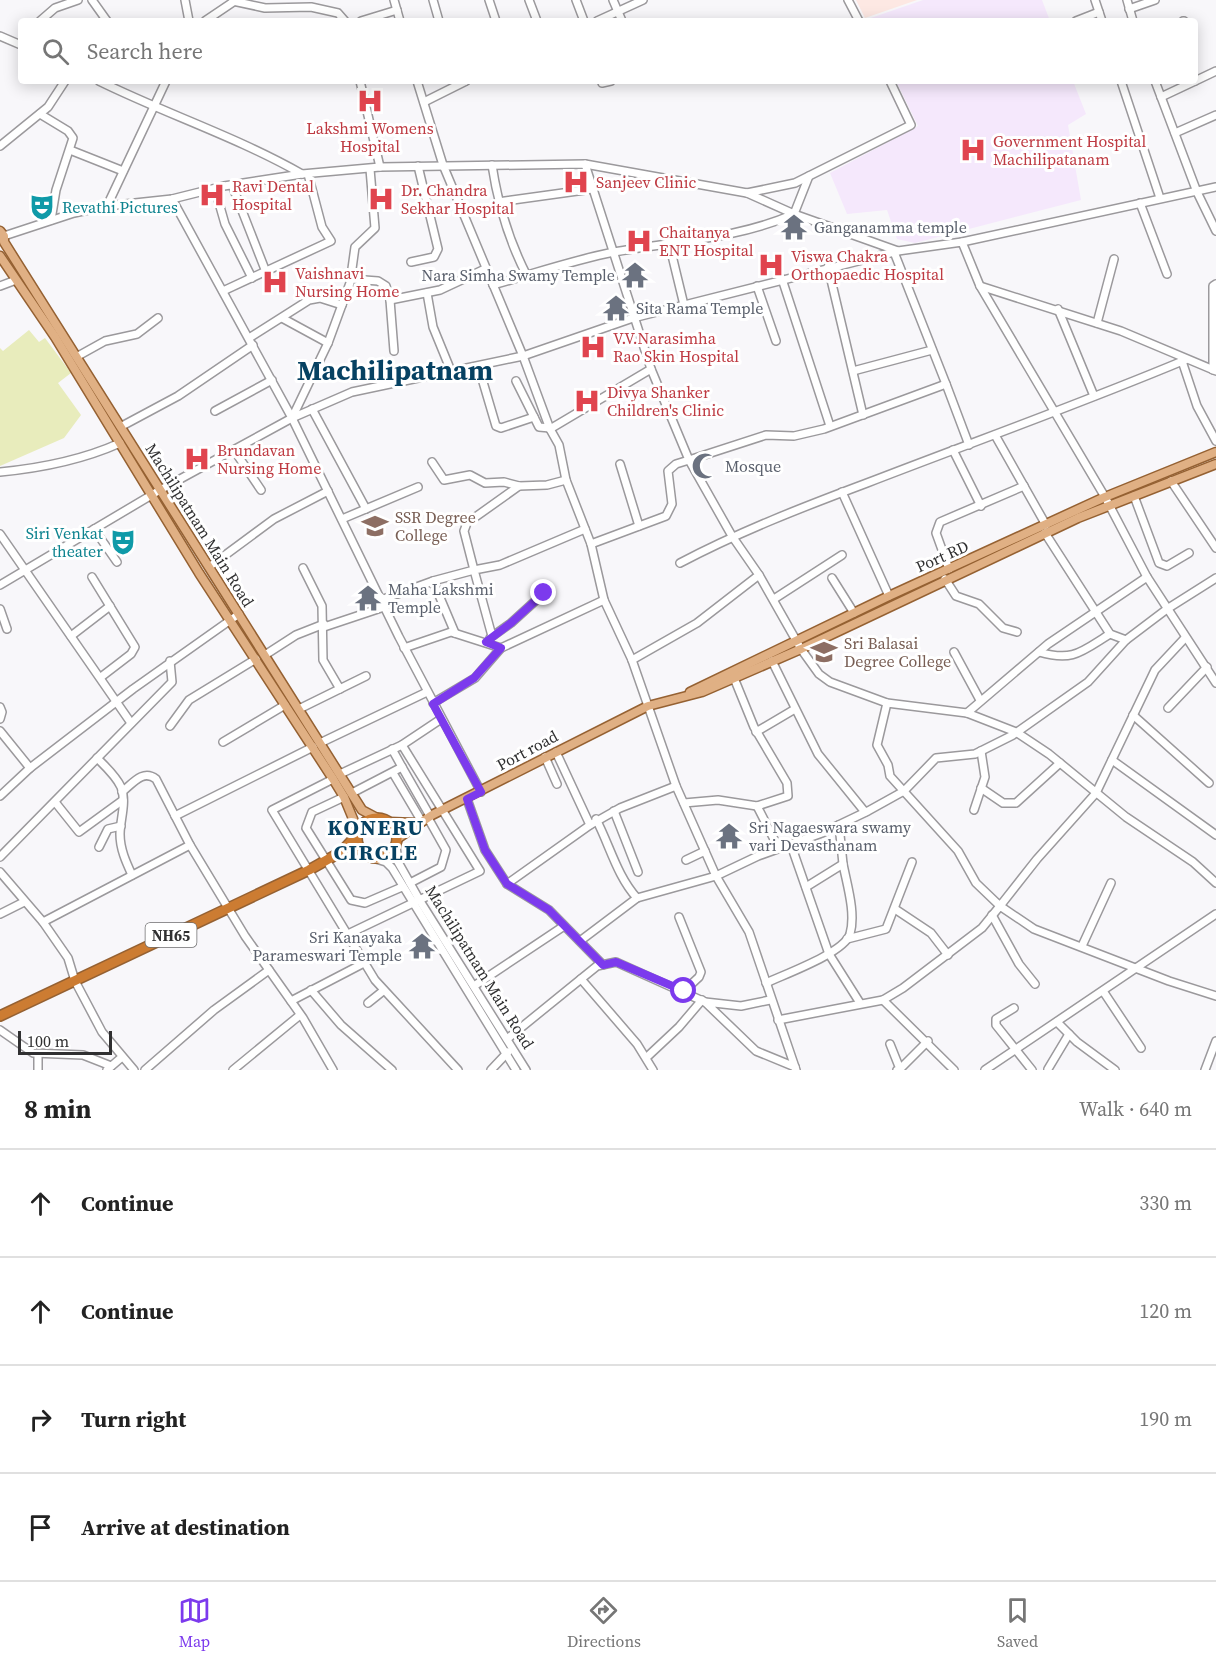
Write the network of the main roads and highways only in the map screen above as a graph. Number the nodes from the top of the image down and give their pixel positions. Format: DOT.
graph roads {
  1 [pos="2,239"];
  2 [pos="0,256"];
  3 [pos="1216,452"];
  4 [pos="1216,464"];
  5 [pos="156,492"];
  6 [pos="1107,501"];
  7 [pos="1045,529"];
  8 [pos="799,644"];
  9 [pos="684,695"];
  10 [pos="317,745"];
  11 [pos="348,795"];
  12 [pos="377,818"];
  13 [pos="425,819"];
  14 [pos="389,822"];
  15 [pos="357,833"];
  16 [pos="397,843"];
  17 [pos="361,851"];
  18 [pos="341,852"];
  19 [pos="0,1016"];
  1 -- 5 [label="main road, Machilipatnam Main Road"];
  2 -- 5 [label="main road, Machilipatnam Main Road"];
  3 -- 6 [label="main road, Port RD"];
  4 -- 6 [label="main road"];
  5 -- 10 [label="main road, Machilipatnam Main Road"];
  5 -- 10 [label="main road, Machilipatnam Main Road"];
  6 -- 7 [label="main road, Port RD"];
  7 -- 8 [label="main road"];
  7 -- 8 [label="main road, Port RD"];
  8 -- 9 [label="main road, Port RD"];
  8 -- 9 [label="main road"];
  9 -- 13 [label="main road, Port road"];
  10 -- 11 [label="main road, Machilipatnam Main Road"];
  11 -- 12 [label="main road, Machilipatnam Main Road"];
  11 -- 15 [label="main road, Machilipatnam Main Road"];
  12 -- 14 [label="highway"];
  12 -- 15 [label="highway, NH65"];
  13 -- 14 [label="main road, Port road"];
  13 -- 16 [label="main road, Port road"];
  14 -- 16 [label="highway"];
  15 -- 17 [label="highway"];
  15 -- 18 [label="highway, NH65"];
  16 -- 17 [label="highway"];
  17 -- 18 [label="highway, NH65"];
  18 -- 19 [label="highway, NH65"];
}
